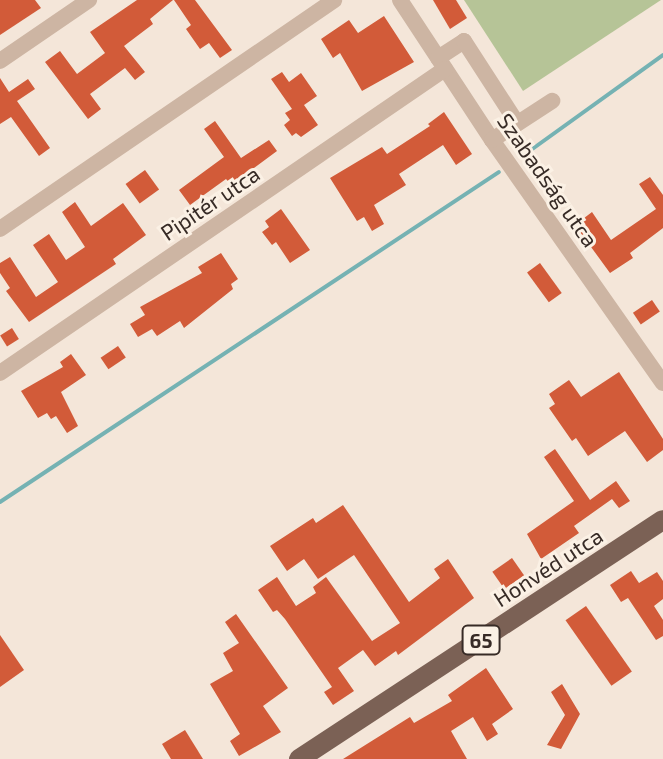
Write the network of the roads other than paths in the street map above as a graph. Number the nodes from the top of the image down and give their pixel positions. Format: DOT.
graph roads {
  1 [pos="89,0"];
  2 [pos="334,0"];
  3 [pos="400,0"];
  4 [pos="0,61"];
  5 [pos="442,63"];
  6 [pos="552,101"];
  7 [pos="517,123"];
  8 [pos="492,140"];
  9 [pos="0,229"];
  10 [pos="0,373"];
  11 [pos="663,383"];
  12 [pos="663,520"];
  13 [pos="299,759"];
  1 -- 4 [label="street"];
  2 -- 9 [label="street"];
  3 -- 5 [label="street, Szabadság utca"];
  5 -- 7 [label="street, Pipitér utca"];
  5 -- 8 [label="street, Szabadság utca"];
  5 -- 10 [label="street, Pipitér utca"];
  6 -- 7 [label="street"];
  7 -- 8 [label="street"];
  8 -- 11 [label="street, Szabadság utca"];
  12 -- 13 [label="main road, Honvéd utca / 65"];
}
